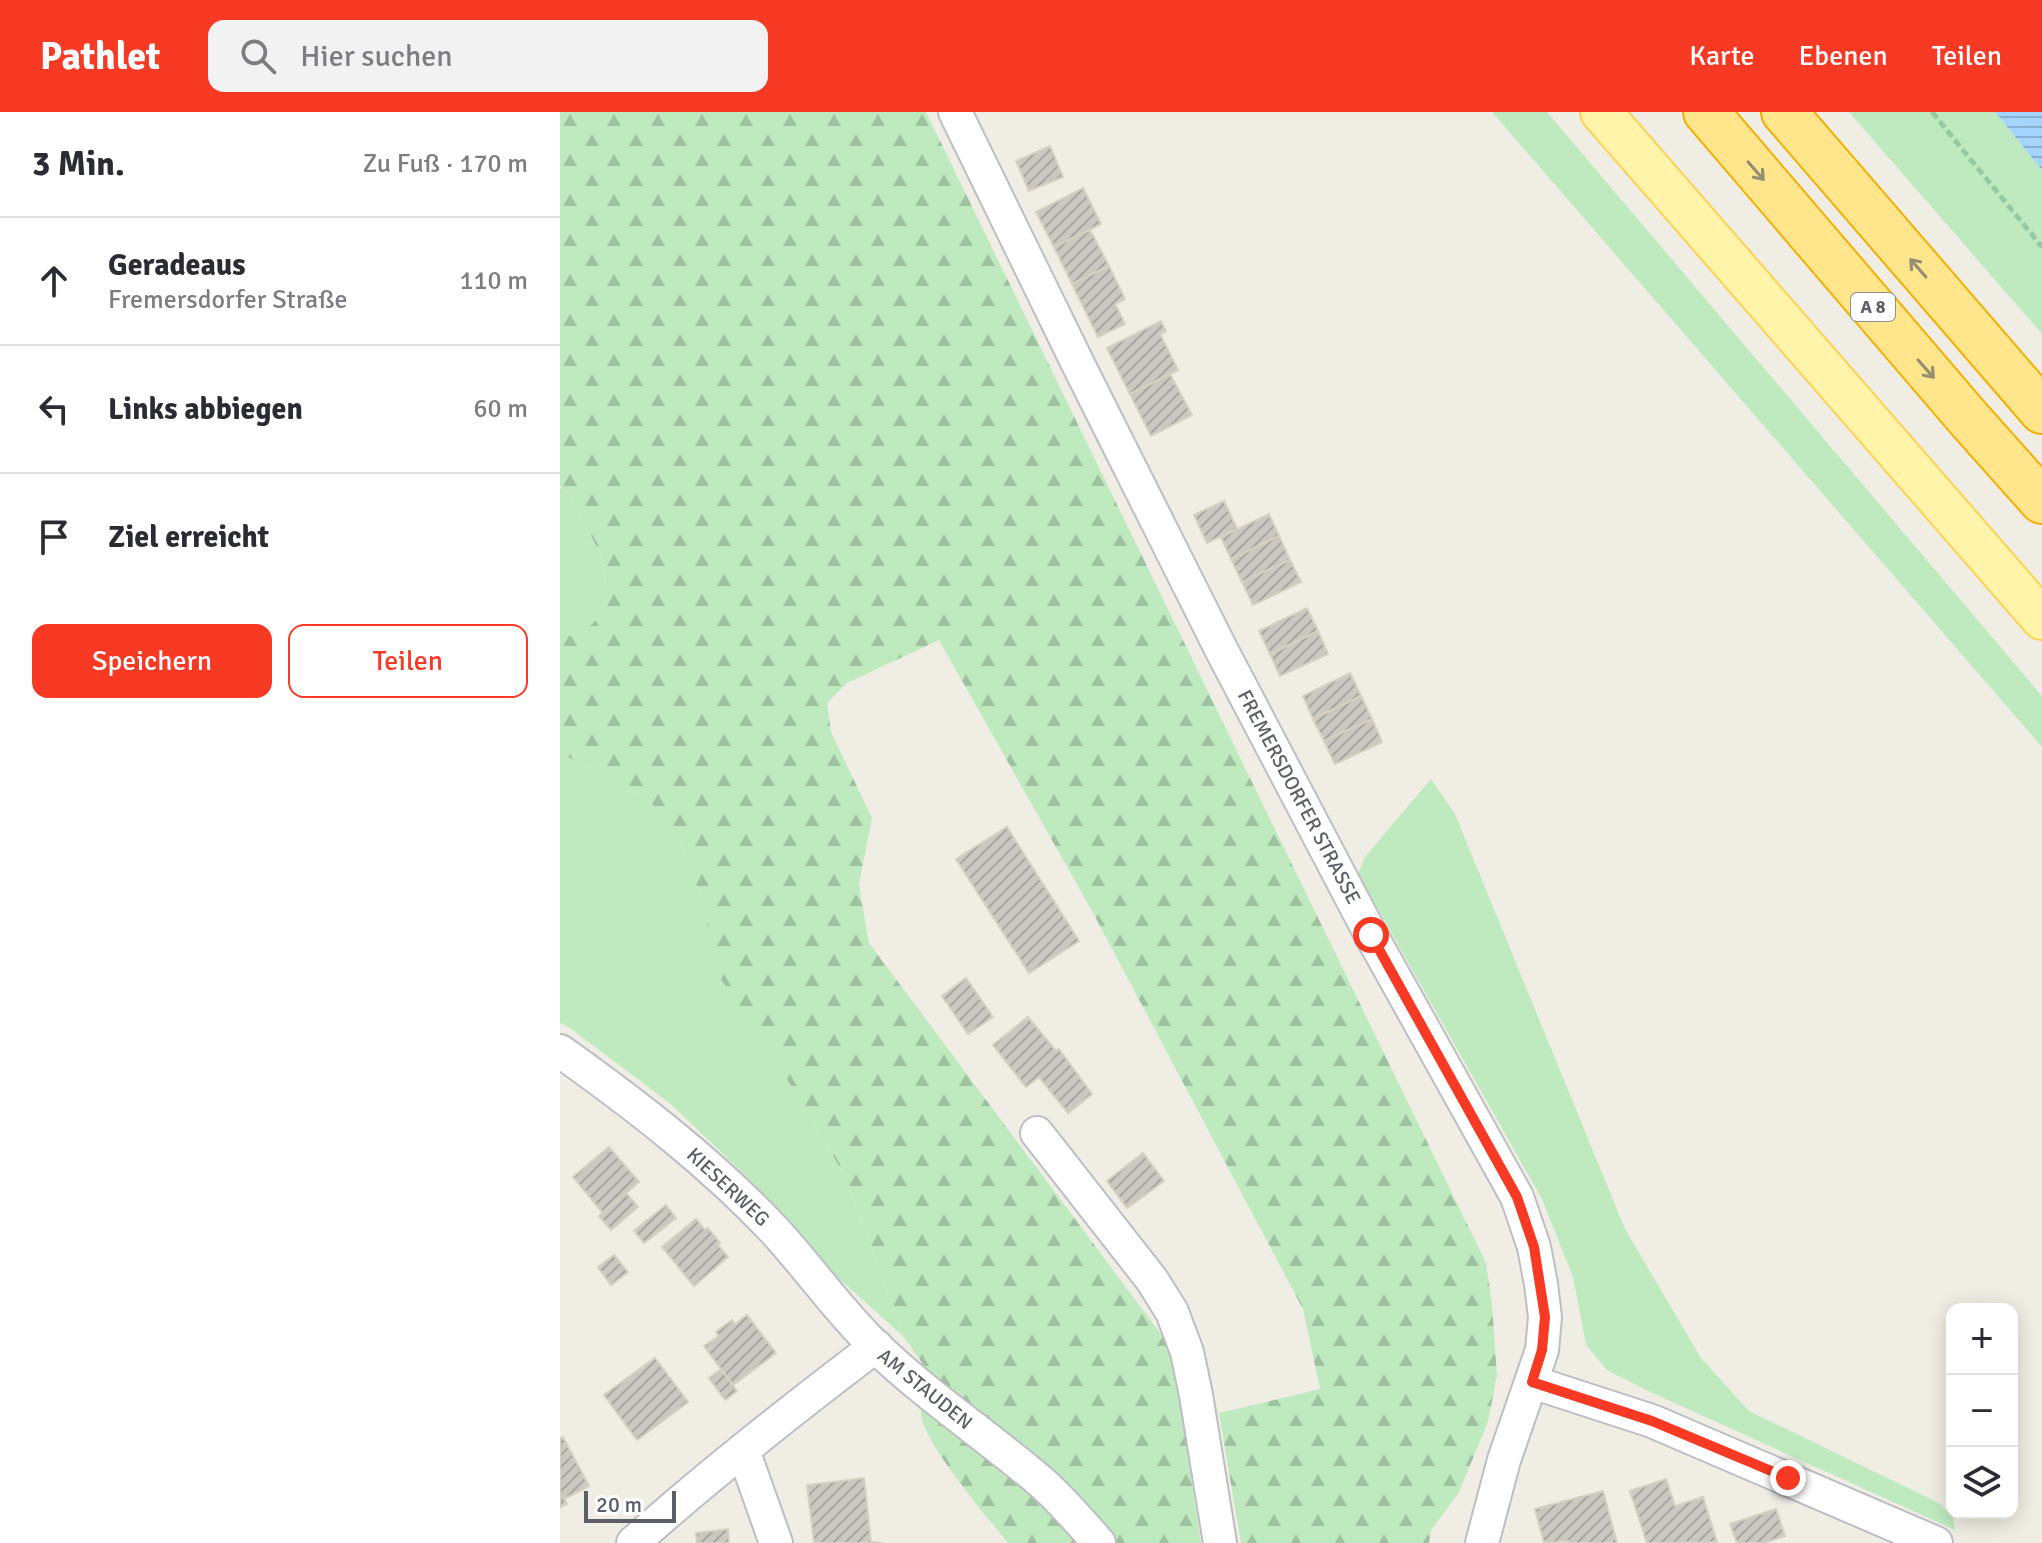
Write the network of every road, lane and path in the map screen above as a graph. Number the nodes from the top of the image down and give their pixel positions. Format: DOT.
graph roads {
  1 [pos="955,112"];
  2 [pos="1601,112"];
  3 [pos="1706,112"];
  4 [pos="1784,112"];
  5 [pos="1932,112"];
  6 [pos="2042,247"];
  7 [pos="2042,411"];
  8 [pos="2042,501"];
  9 [pos="2042,619"];
  10 [pos="560,1051"];
  11 [pos="1037,1133"];
  12 [pos="876,1346"];
  13 [pos="1532,1382"];
  14 [pos="743,1450"];
  15 [pos="633,1543"];
  16 [pos="776,1543"];
  17 [pos="1099,1543"];
  18 [pos="1220,1543"];
  19 [pos="1482,1543"];
  20 [pos="1936,1543"];
  1 -- 13 [label="street, FREMERSDORFER STRASSE"];
  2 -- 9 [label="main road"];
  3 -- 8 [label="highway, A 8, one-way"];
  7 -- 4 [label="highway, one-way"];
  5 -- 6 [label="path"];
  10 -- 12 [label="street, KIESERWEG"];
  11 -- 18 [label="street"];
  12 -- 14 [label="street, AM STAUDEN"];
  12 -- 17 [label="street, AM STAUDEN"];
  13 -- 19 [label="street, FREMERSDORFER STRASSE"];
  13 -- 20 [label="street"];
  14 -- 15 [label="street, AM STAUDEN"];
  14 -- 16 [label="street"];
}
